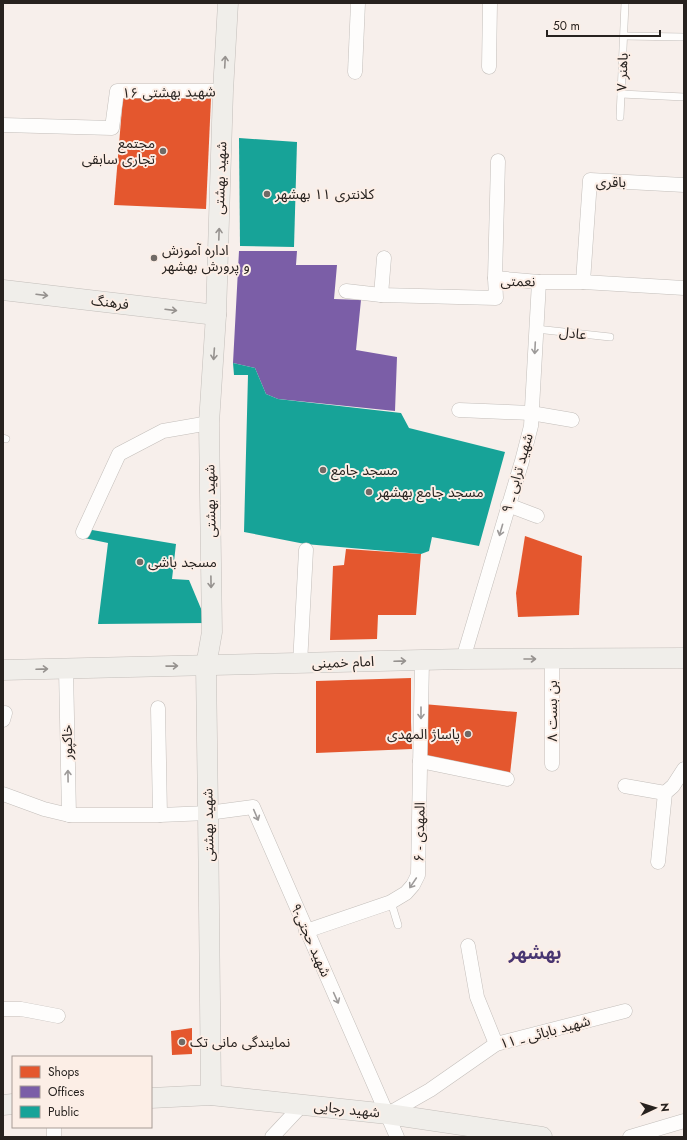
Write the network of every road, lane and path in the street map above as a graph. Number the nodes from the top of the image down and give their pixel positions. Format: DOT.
graph roads {
  1 [pos="228,3"];
  2 [pos="358,3"];
  3 [pos="490,3"];
  4 [pos="625,3"];
  5 [pos="624,36"];
  6 [pos="684,37"];
  7 [pos="489,66"];
  8 [pos="356,72"];
  9 [pos="223,91"];
  10 [pos="621,94"];
  11 [pos="684,97"];
  12 [pos="620,117"];
  13 [pos="3,125"];
  14 [pos="498,161"];
  15 [pos="684,185"];
  16 [pos="384,258"];
  17 [pos="495,278"];
  18 [pos="539,282"];
  19 [pos="583,282"];
  20 [pos="684,288"];
  21 [pos="3,290"];
  22 [pos="346,291"];
  23 [pos="381,295"];
  24 [pos="216,315"];
  25 [pos="536,329"];
  26 [pos="610,337"];
  27 [pos="459,410"];
  28 [pos="531,413"];
  29 [pos="572,420"];
  30 [pos="209,423"];
  31 [pos="508,505"];
  32 [pos="537,516"];
  33 [pos="83,532"];
  34 [pos="306,550"];
  35 [pos="684,658"];
  36 [pos="463,659"];
  37 [pos="552,659"];
  38 [pos="422,660"];
  39 [pos="300,664"];
  40 [pos="206,666"];
  41 [pos="66,669"];
  42 [pos="3,670"];
  43 [pos="158,708"];
  44 [pos="420,761"];
  45 [pos="552,764"];
  46 [pos="684,769"];
  47 [pos="507,779"];
  48 [pos="625,786"];
  49 [pos="666,793"];
  50 [pos="3,794"];
  51 [pos="208,813"];
  52 [pos="69,815"];
  53 [pos="160,815"];
  54 [pos="658,862"];
  55 [pos="391,902"];
  56 [pos="398,925"];
  57 [pos="306,931"];
  58 [pos="468,946"];
  59 [pos="3,1009"];
  60 [pos="625,1010"];
  61 [pos="58,1016"];
  62 [pos="496,1044"];
  63 [pos="211,1096"];
  64 [pos="152,1098"];
  65 [pos="302,1105"];
  66 [pos="388,1114"];
  67 [pos="684,1121"];
  68 [pos="272,1137"];
  69 [pos="397,1137"];
  70 [pos="542,1137"];
  71 [pos="630,1137"];
  9 -- 1 [label="street, شهید بهشتی, one-way"];
  2 -- 8 [label="street"];
  3 -- 7 [label="street"];
  4 -- 5 [label="lane, باهنر ۷"];
  5 -- 6 [label="lane"];
  5 -- 10 [label="lane, باهنر ۷"];
  9 -- 13 [label="street, شهید بهشتی ۱۶"];
  24 -- 9 [label="street, شهید بهشتی, one-way"];
  10 -- 11 [label="lane"];
  10 -- 12 [label="lane, باهنر ۷"];
  14 -- 17 [label="street"];
  15 -- 19 [label="street, باقری"];
  16 -- 23 [label="street"];
  17 -- 18 [label="street, نعمتی"];
  17 -- 23 [label="street, نعمتی"];
  18 -- 19 [label="street, نعمتی"];
  18 -- 25 [label="street, شهید ترابی ـ ۹"];
  19 -- 20 [label="street, نعمتی"];
  21 -- 24 [label="street, فرهنگ, one-way"];
  22 -- 23 [label="street, نعمتی"];
  24 -- 30 [label="street, شهید بهشتی, one-way"];
  25 -- 26 [label="lane, عادل"];
  25 -- 28 [label="street, شهید ترابی ـ ۹, one-way"];
  27 -- 28 [label="street"];
  28 -- 29 [label="street"];
  28 -- 31 [label="street, شهید ترابی ـ ۹"];
  30 -- 33 [label="street"];
  30 -- 40 [label="street, شهید بهشتی, one-way"];
  31 -- 32 [label="street"];
  31 -- 36 [label="street, شهید ترابی ـ ۹, one-way"];
  34 -- 39 [label="street"];
  35 -- 37 [label="street, امام خمینی"];
  36 -- 37 [label="street, امام خمینی, one-way"];
  36 -- 38 [label="street, امام خمینی"];
  37 -- 45 [label="street, بن بست ۸"];
  39 -- 38 [label="street, امام خمینی, one-way"];
  38 -- 44 [label="street, المهدی - ۶, one-way"];
  39 -- 40 [label="street, امام خمینی"];
  41 -- 40 [label="street, امام خمینی, one-way"];
  40 -- 51 [label="street, شهید بهشتی"];
  42 -- 41 [label="street, امام خمینی, one-way"];
  52 -- 41 [label="street, خاکپور, one-way"];
  43 -- 53 [label="street"];
  44 -- 47 [label="street"];
  44 -- 55 [label="street, المهدی - ۶, one-way"];
  46 -- 49 [label="street"];
  48 -- 49 [label="street"];
  49 -- 54 [label="street"];
  50 -- 52 [label="street"];
  51 -- 53 [label="street"];
  51 -- 57 [label="street, شهید حجتی-۹, one-way"];
  51 -- 63 [label="street, شهید بهشتی"];
  52 -- 53 [label="street"];
  55 -- 56 [label="lane"];
  55 -- 57 [label="street, المهدی - ۶"];
  57 -- 66 [label="street, شهید حجتی-۹, one-way"];
  58 -- 62 [label="street"];
  59 -- 61 [label="street"];
  60 -- 62 [label="street, شهید بابائی ـ ۱۱"];
  62 -- 66 [label="street, شهید بابائی ـ ۱۱"];
  63 -- 64 [label="street, شهید رجایی"];
  63 -- 65 [label="street, شهید رجایی"];
  65 -- 66 [label="street, شهید رجایی"];
  65 -- 68 [label="street"];
  66 -- 69 [label="street, شهید حجتی-۹"];
  66 -- 70 [label="street, شهید رجایی"];
  67 -- 71 [label="street"];
}
